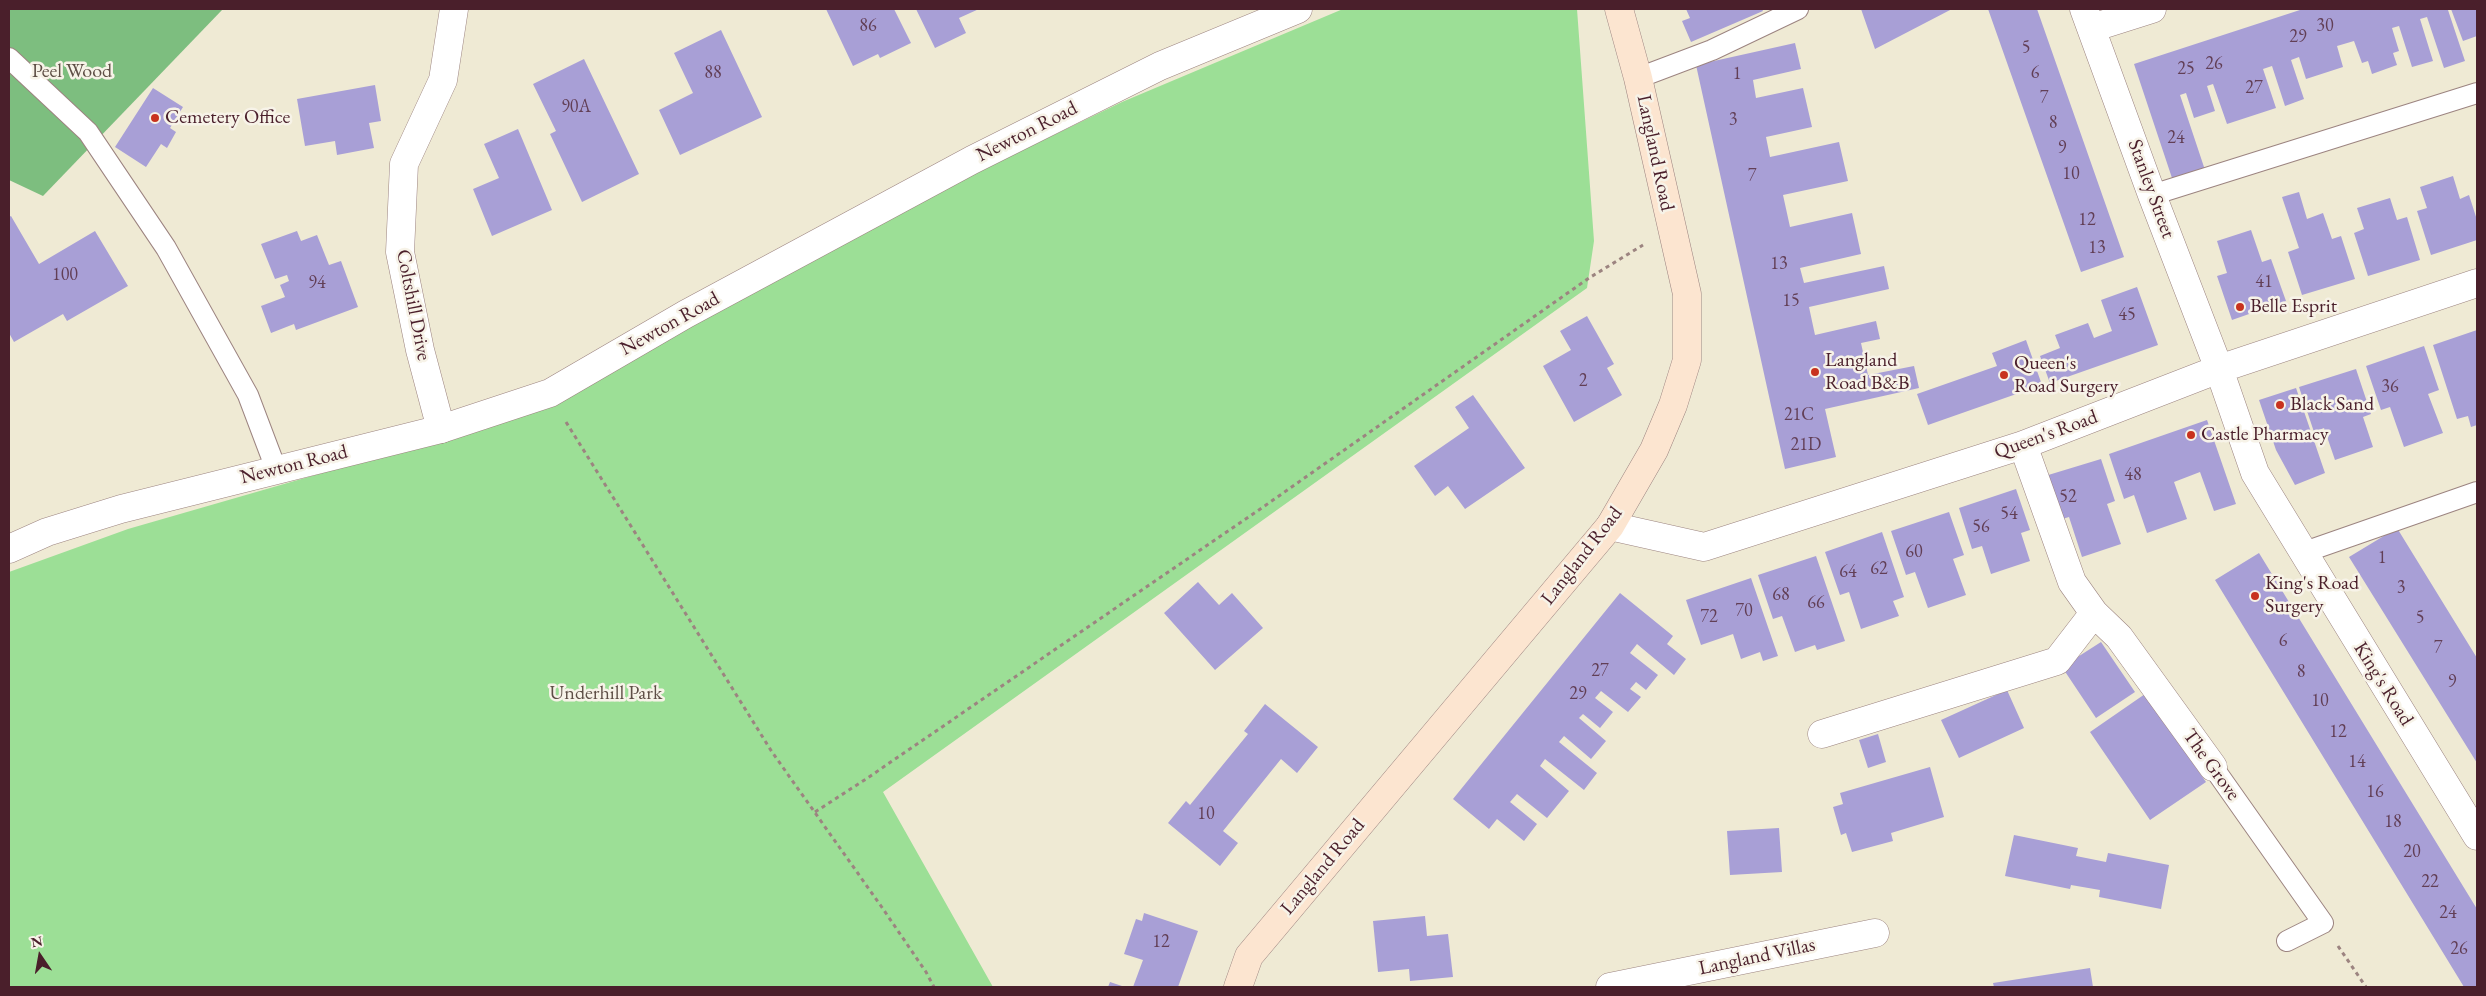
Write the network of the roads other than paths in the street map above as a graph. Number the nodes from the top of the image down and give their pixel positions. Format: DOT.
graph roads {
  1 [pos="454,9"];
  2 [pos="1298,9"];
  3 [pos="1619,9"];
  4 [pos="1798,9"];
  5 [pos="2152,9"];
  6 [pos="2088,18"];
  7 [pos="9,58"];
  8 [pos="1638,78"];
  9 [pos="2477,93"];
  10 [pos="2152,195"];
  11 [pos="2477,283"];
  12 [pos="2219,368"];
  13 [pos="441,429"];
  14 [pos="2023,445"];
  15 [pos="276,469"];
  16 [pos="2477,492"];
  17 [pos="1610,526"];
  18 [pos="9,549"];
  19 [pos="2302,553"];
  20 [pos="2094,612"];
  21 [pos="1822,734"];
  22 [pos="2213,767"];
  23 [pos="2477,836"];
  24 [pos="1875,933"];
  25 [pos="2287,942"];
  26 [pos="1238,987"];
  27 [pos="1610,987"];
  1 -- 13 [label="street, Coltshill Drive"];
  2 -- 13 [label="street, Newton Road"];
  3 -- 8 [label="main road, Langland Road"];
  4 -- 8 [label="lane"];
  5 -- 6 [label="street"];
  6 -- 10 [label="street, Stanley Street"];
  7 -- 15 [label="lane"];
  8 -- 17 [label="main road, Langland Road"];
  9 -- 10 [label="lane"];
  10 -- 12 [label="street, Stanley Street"];
  11 -- 12 [label="street, Queen's Road"];
  12 -- 14 [label="street, Queen's Road"];
  12 -- 19 [label="street, King's Road"];
  13 -- 15 [label="street, Newton Road"];
  14 -- 17 [label="street, Queen's Road"];
  14 -- 20 [label="street, The Grove"];
  15 -- 18 [label="street, Newton Road"];
  16 -- 19 [label="lane"];
  17 -- 26 [label="main road, Langland Road"];
  19 -- 23 [label="street, King's Road"];
  20 -- 21 [label="street"];
  20 -- 22 [label="street, The Grove"];
  22 -- 25 [label="lane, The Grove"];
  24 -- 27 [label="street, Langland Villas"];
}
